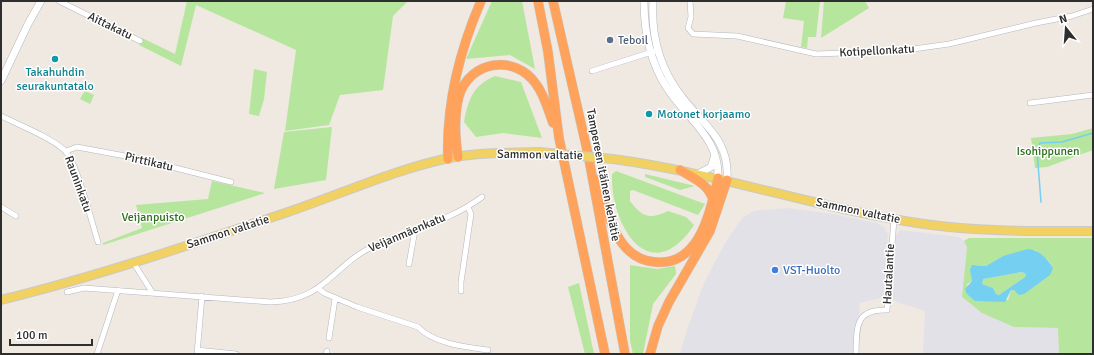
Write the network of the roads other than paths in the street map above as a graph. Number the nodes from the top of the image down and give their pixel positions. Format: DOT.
graph roads {
  1 [pos="41,1"];
  2 [pos="59,1"];
  3 [pos="481,1"];
  4 [pos="538,1"];
  5 [pos="553,1"];
  6 [pos="644,1"];
  7 [pos="653,1"];
  8 [pos="690,1"];
  9 [pos="1093,10"];
  10 [pos="140,41"];
  11 [pos="658,50"];
  12 [pos="650,52"];
  13 [pos="592,71"];
  14 [pos="1,81"];
  15 [pos="1093,95"];
  16 [pos="1030,102"];
  17 [pos="1,116"];
  18 [pos="558,138"];
  19 [pos="66,152"];
  20 [pos="715,152"];
  21 [pos="588,154"];
  22 [pos="458,157"];
  23 [pos="448,159"];
  24 [pos="680,170"];
  25 [pos="698,174"];
  26 [pos="723,179"];
  27 [pos="231,182"];
  28 [pos="482,197"];
  29 [pos="714,200"];
  30 [pos="468,206"];
  31 [pos="1,207"];
  32 [pos="16,216"];
  33 [pos="894,219"];
  34 [pos="415,230"];
  35 [pos="1093,231"];
  36 [pos="98,242"];
  37 [pos="132,262"];
  38 [pos="409,264"];
  39 [pos="319,289"];
  40 [pos="118,290"];
  41 [pos="461,291"];
  42 [pos="67,292"];
  43 [pos="152,292"];
  44 [pos="202,296"];
  45 [pos="336,299"];
  46 [pos="1,300"];
  47 [pos="329,338"];
  48 [pos="488,350"];
  49 [pos="197,352"];
  50 [pos="97,354"];
  51 [pos="236,354"];
  52 [pos="605,354"];
  53 [pos="625,354"];
  54 [pos="650,354"];
  55 [pos="856,354"];
  1 -- 14 [label="main road"];
  2 -- 10 [label="street, Aittakatu"];
  3 -- 23 [label="highway"];
  4 -- 18 [label="highway"];
  5 -- 21 [label="highway, Tampereen itäinen kehätie"];
  6 -- 12 [label="main road"];
  7 -- 11 [label="main road"];
  8 -- 9 [label="street, Kotipellonkatu"];
  11 -- 12 [label="street"];
  11 -- 26 [label="main road"];
  12 -- 13 [label="street"];
  12 -- 20 [label="main road"];
  15 -- 16 [label="street"];
  17 -- 19 [label="street, Rauninkatu"];
  18 -- 22 [label="highway"];
  18 -- 52 [label="highway"];
  19 -- 27 [label="street, Pirttikatu"];
  19 -- 36 [label="street, Rauninkatu"];
  20 -- 25 [label="main road"];
  20 -- 26 [label="main road"];
  21 -- 29 [label="highway"];
  21 -- 53 [label="highway, Tampereen itäinen kehätie"];
  22 -- 23 [label="main road, Sammon valtatie"];
  22 -- 24 [label="main road, Sammon valtatie, bridge"];
  23 -- 37 [label="main road, Sammon valtatie"];
  24 -- 25 [label="main road, Sammon valtatie"];
  24 -- 29 [label="highway"];
  25 -- 26 [label="main road, Sammon valtatie"];
  26 -- 29 [label="highway"];
  26 -- 33 [label="main road, Sammon valtatie"];
  26 -- 54 [label="highway"];
  28 -- 30 [label="street, Veijanmäenkatu"];
  30 -- 34 [label="street, Veijanmäenkatu"];
  30 -- 41 [label="street"];
  31 -- 32 [label="street"];
  33 -- 35 [label="main road, Sammon valtatie"];
  33 -- 55 [label="street, Hautalantie"];
  34 -- 38 [label="street"];
  34 -- 39 [label="street, Veijanmäenkatu"];
  37 -- 43 [label="street"];
  37 -- 46 [label="main road, Sammon valtatie"];
  39 -- 44 [label="street, Veijanmäenkatu"];
  39 -- 45 [label="street"];
  40 -- 42 [label="street, Veijanmäenkatu"];
  40 -- 43 [label="street, Veijanmäenkatu"];
  40 -- 50 [label="street"];
  43 -- 44 [label="street, Veijanmäenkatu"];
  44 -- 49 [label="street"];
  45 -- 47 [label="street"];
  45 -- 48 [label="street"];
  49 -- 51 [label="street"];
}
